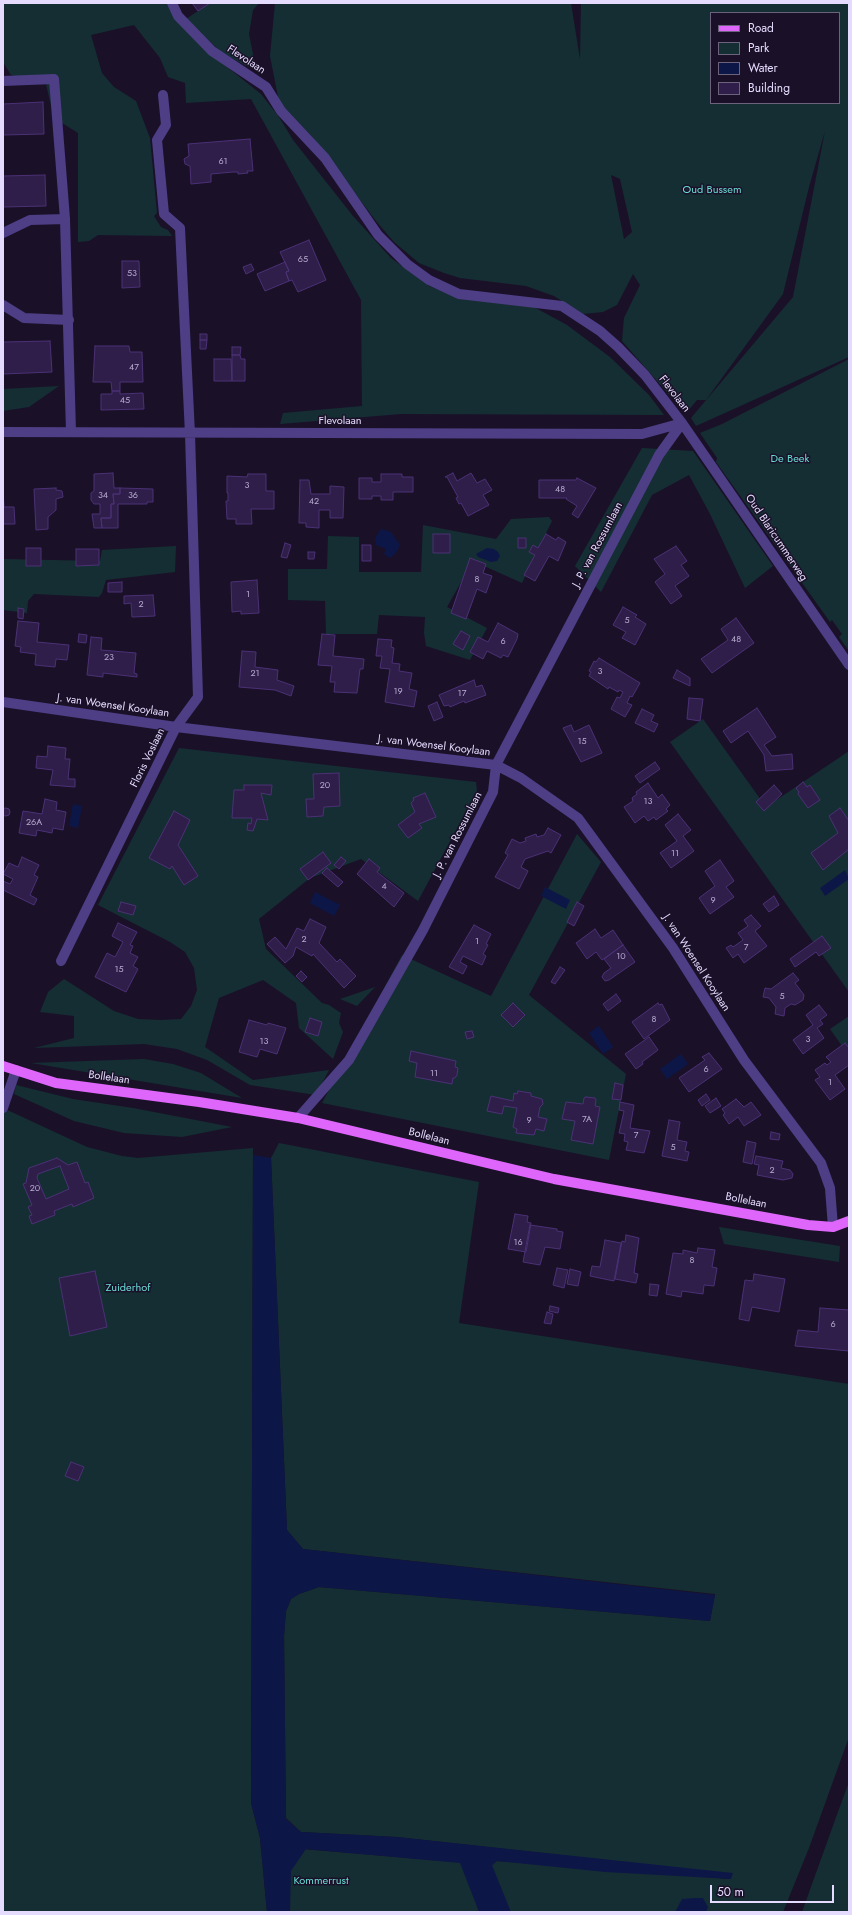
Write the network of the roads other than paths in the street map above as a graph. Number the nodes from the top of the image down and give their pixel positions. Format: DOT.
graph roads {
  1 [pos="172,3"];
  2 [pos="3,81"];
  3 [pos="163,95"];
  4 [pos="65,219"];
  5 [pos="3,233"];
  6 [pos="3,305"];
  7 [pos="69,320"];
  8 [pos="682,424"];
  9 [pos="3,432"];
  10 [pos="71,432"];
  11 [pos="190,434"];
  12 [pos="849,666"];
  13 [pos="3,702"];
  14 [pos="176,727"];
  15 [pos="496,765"];
  16 [pos="61,961"];
  17 [pos="3,1066"];
  18 [pos="16,1070"];
  19 [pos="3,1108"];
  20 [pos="298,1118"];
  21 [pos="849,1221"];
  22 [pos="833,1227"];
  1 -- 8 [label="street, Flevolaan"];
  2 -- 4 [label="street"];
  3 -- 11 [label="street, Floris Voslaan"];
  4 -- 5 [label="street"];
  4 -- 7 [label="street"];
  6 -- 7 [label="street"];
  7 -- 10 [label="street"];
  8 -- 11 [label="street, Flevolaan"];
  8 -- 12 [label="street, Oud Blaricummerweg"];
  8 -- 15 [label="street, J. P. van Rossumlaan"];
  9 -- 10 [label="street, Flevolaan"];
  10 -- 11 [label="street, Flevolaan"];
  11 -- 14 [label="street, Floris Voslaan"];
  13 -- 14 [label="street, J. van Woensel Kooylaan"];
  14 -- 15 [label="street, J. van Woensel Kooylaan"];
  14 -- 16 [label="street, Floris Voslaan"];
  15 -- 20 [label="street, J. P. van Rossumlaan"];
  15 -- 22 [label="street, J. van Woensel Kooylaan"];
  17 -- 18 [label="main road, Bollelaan"];
  18 -- 19 [label="street"];
  18 -- 20 [label="main road, Bollelaan"];
  20 -- 22 [label="main road, Bollelaan"];
  21 -- 22 [label="main road, Bollelaan"];
}
